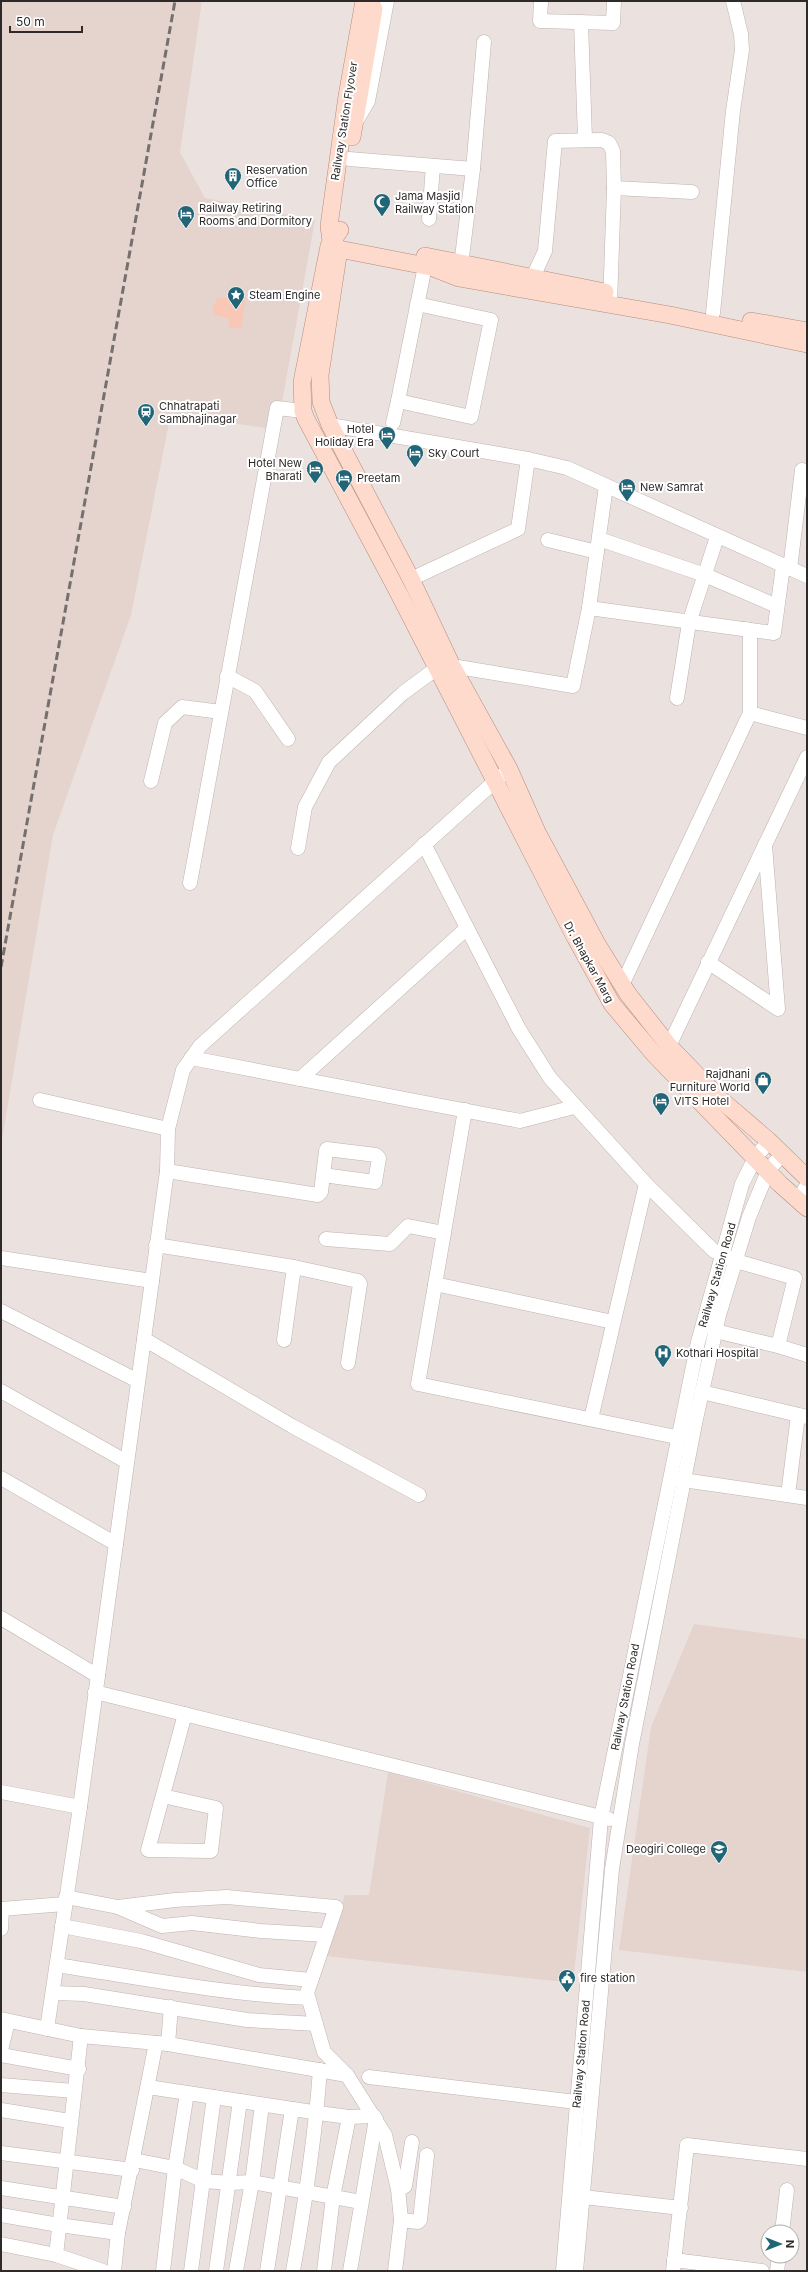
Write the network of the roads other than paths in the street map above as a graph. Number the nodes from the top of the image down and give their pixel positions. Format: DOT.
graph roads {
  1 [pos="364,1"];
  2 [pos="376,1"];
  3 [pos="387,1"];
  4 [pos="541,1"];
  5 [pos="614,1"];
  6 [pos="733,1"];
  7 [pos="581,22"];
  8 [pos="484,42"];
  9 [pos="353,96"];
  10 [pos="354,122"];
  11 [pos="585,139"];
  12 [pos="349,160"];
  13 [pos="433,166"];
  14 [pos="473,169"];
  15 [pos="614,188"];
  16 [pos="692,192"];
  17 [pos="429,219"];
  18 [pos="339,240"];
  19 [pos="425,266"];
  20 [pos="461,271"];
  21 [pos="529,283"];
  22 [pos="611,299"];
  23 [pos="417,304"];
  24 [pos="713,313"];
  25 [pos="807,331"];
  26 [pos="807,344"];
  27 [pos="398,401"];
  28 [pos="303,411"];
  29 [pos="393,422"];
  30 [pos="330,425"];
  31 [pos="528,459"];
  32 [pos="802,470"];
  33 [pos="606,486"];
  34 [pos="717,537"];
  35 [pos="548,540"];
  36 [pos="598,546"];
  37 [pos="787,568"];
  38 [pos="705,575"];
  39 [pos="807,576"];
  40 [pos="411,579"];
  41 [pos="778,606"];
  42 [pos="589,608"];
  43 [pos="689,623"];
  44 [pos="743,629"];
  45 [pos="445,667"];
  46 [pos="227,676"];
  47 [pos="677,698"];
  48 [pos="221,712"];
  49 [pos="750,713"];
  50 [pos="807,728"];
  51 [pos="288,739"];
  52 [pos="807,757"];
  53 [pos="509,769"];
  54 [pos="151,781"];
  55 [pos="494,782"];
  56 [pos="424,844"];
  57 [pos="765,844"];
  58 [pos="298,848"];
  59 [pos="190,883"];
  60 [pos="467,928"];
  61 [pos="708,962"];
  62 [pos="622,985"];
  63 [pos="669,1046"];
  64 [pos="192,1058"];
  65 [pos="300,1079"];
  66 [pos="40,1100"];
  67 [pos="574,1107"];
  68 [pos="465,1110"];
  69 [pos="168,1129"];
  70 [pos="770,1141"];
  71 [pos="782,1154"];
  72 [pos="755,1158"];
  73 [pos="167,1171"];
  74 [pos="768,1171"];
  75 [pos="323,1175"];
  76 [pos="807,1178"];
  77 [pos="646,1184"];
  78 [pos="807,1185"];
  79 [pos="803,1204"];
  80 [pos="444,1233"];
  81 [pos="326,1239"];
  82 [pos="156,1245"];
  83 [pos="722,1256"];
  84 [pos="1,1258"];
  85 [pos="736,1260"];
  86 [pos="294,1268"];
  87 [pos="152,1281"];
  88 [pos="435,1284"];
  89 [pos="1,1311"];
  90 [pos="614,1322"];
  91 [pos="715,1331"];
  92 [pos="144,1339"];
  93 [pos="284,1340"];
  94 [pos="778,1346"];
  95 [pos="807,1354"];
  96 [pos="348,1363"];
  97 [pos="138,1380"];
  98 [pos="1,1391"];
  99 [pos="702,1392"];
  100 [pos="802,1416"];
  101 [pos="591,1419"];
  102 [pos="685,1439"];
  103 [pos="127,1462"];
  104 [pos="1,1478"];
  105 [pos="670,1479"];
  106 [pos="685,1480"];
  107 [pos="419,1495"];
  108 [pos="788,1495"];
  109 [pos="807,1498"];
  110 [pos="116,1544"];
  111 [pos="1,1618"];
  112 [pos="98,1676"];
  113 [pos="95,1692"];
  114 [pos="185,1714"];
  115 [pos="1,1792"];
  116 [pos="163,1796"];
  117 [pos="80,1807"];
  118 [pos="601,1818"];
  119 [pos="620,1821"];
  120 [pos="66,1900"];
  121 [pos="118,1907"];
  122 [pos="2,1909"];
  123 [pos="62,1926"];
  124 [pos="1,1929"];
  125 [pos="326,1935"];
  126 [pos="57,1964"];
  127 [pos="311,1980"];
  128 [pos="53,1993"];
  129 [pos="308,1998"];
  130 [pos="171,2007"];
  131 [pos="4,2020"];
  132 [pos="316,2024"];
  133 [pos="47,2029"];
  134 [pos="81,2036"];
  135 [pos="162,2043"];
  136 [pos="1,2050"];
  137 [pos="1,2055"];
  138 [pos="79,2069"];
  139 [pos="320,2070"];
  140 [pos="347,2075"];
  141 [pos="369,2077"];
  142 [pos="1,2085"];
  143 [pos="148,2087"];
  144 [pos="74,2091"];
  145 [pos="188,2093"];
  146 [pos="214,2097"];
  147 [pos="240,2101"];
  148 [pos="576,2102"];
  149 [pos="262,2105"];
  150 [pos="292,2109"];
  151 [pos="1,2110"];
  152 [pos="317,2113"];
  153 [pos="349,2117"];
  154 [pos="375,2117"];
  155 [pos="70,2121"];
  156 [pos="412,2142"];
  157 [pos="1,2153"];
  158 [pos="427,2155"];
  159 [pos="807,2159"];
  160 [pos="66,2162"];
  161 [pos="133,2165"];
  162 [pos="175,2168"];
  163 [pos="204,2181"];
  164 [pos="252,2182"];
  165 [pos="230,2183"];
  166 [pos="280,2187"];
  167 [pos="1,2188"];
  168 [pos="398,2189"];
  169 [pos="787,2190"];
  170 [pos="307,2192"];
  171 [pos="333,2196"];
  172 [pos="62,2197"];
  173 [pos="583,2197"];
  174 [pos="361,2202"];
  175 [pos="124,2207"];
  176 [pos="681,2208"];
  177 [pos="1,2215"];
  178 [pos="401,2220"];
  179 [pos="783,2224"];
  180 [pos="58,2226"];
  181 [pos="118,2233"];
  182 [pos="1,2244"];
  183 [pos="56,2255"];
  184 [pos="674,2265"];
  185 [pos="103,2271"];
  186 [pos="114,2271"];
  187 [pos="163,2271"];
  188 [pos="191,2271"];
  189 [pos="216,2271"];
  190 [pos="236,2271"];
  191 [pos="267,2271"];
  192 [pos="293,2271"];
  193 [pos="324,2271"];
  194 [pos="350,2271"];
  195 [pos="395,2271"];
  196 [pos="563,2271"];
  197 [pos="576,2271"];
  198 [pos="762,2271"];
  1 -- 9 [label="main road, Railway Station Flyover"];
  2 -- 9 [label="main road, Railway Station Flyover"];
  3 -- 10 [label="street"];
  4 -- 7 [label="street"];
  5 -- 7 [label="street"];
  6 -- 24 [label="street"];
  7 -- 11 [label="street"];
  8 -- 14 [label="street"];
  9 -- 10 [label="main road, Railway Station Flyover"];
  9 -- 18 [label="main road, Railway Station Flyover"];
  10 -- 12 [label="main road, Railway Station Flyover"];
  11 -- 15 [label="street"];
  11 -- 21 [label="street"];
  12 -- 13 [label="street"];
  12 -- 18 [label="main road, Railway Station Flyover"];
  13 -- 14 [label="street"];
  13 -- 17 [label="street"];
  14 -- 20 [label="street"];
  15 -- 16 [label="street"];
  15 -- 22 [label="street"];
  18 -- 19 [label="main road"];
  18 -- 20 [label="main road"];
  18 -- 28 [label="main road"];
  18 -- 30 [label="main road"];
  19 -- 20 [label="main road"];
  19 -- 23 [label="street"];
  20 -- 21 [label="main road"];
  21 -- 22 [label="main road"];
  22 -- 24 [label="main road"];
  22 -- 26 [label="main road"];
  23 -- 27 [label="street"];
  23 -- 27 [label="street"];
  24 -- 25 [label="main road"];
  27 -- 29 [label="street"];
  28 -- 45 [label="main road"];
  28 -- 46 [label="street"];
  30 -- 31 [label="street"];
  30 -- 40 [label="main road"];
  31 -- 33 [label="street"];
  31 -- 40 [label="street"];
  32 -- 37 [label="street"];
  33 -- 34 [label="street"];
  33 -- 36 [label="street"];
  34 -- 37 [label="street"];
  34 -- 38 [label="street"];
  35 -- 36 [label="street"];
  36 -- 38 [label="street"];
  36 -- 42 [label="street"];
  37 -- 39 [label="street"];
  37 -- 41 [label="street"];
  38 -- 41 [label="street"];
  38 -- 43 [label="street"];
  40 -- 45 [label="main road"];
  41 -- 44 [label="street"];
  42 -- 43 [label="street"];
  42 -- 45 [label="street"];
  43 -- 44 [label="street"];
  43 -- 47 [label="street"];
  44 -- 49 [label="street"];
  45 -- 53 [label="main road, Dr. Bhapkar Marg"];
  45 -- 55 [label="main road, Dr. Bhapkar Marg"];
  45 -- 58 [label="street"];
  46 -- 48 [label="street"];
  46 -- 51 [label="street"];
  48 -- 54 [label="street"];
  48 -- 59 [label="street"];
  49 -- 50 [label="street"];
  49 -- 62 [label="street"];
  52 -- 57 [label="street"];
  53 -- 55 [label="street"];
  53 -- 62 [label="main road, Dr. Bhapkar Marg"];
  55 -- 56 [label="street"];
  55 -- 72 [label="main road, Dr. Bhapkar Marg"];
  56 -- 60 [label="street"];
  56 -- 64 [label="street"];
  57 -- 61 [label="street"];
  57 -- 61 [label="street"];
  60 -- 65 [label="street"];
  60 -- 67 [label="street"];
  61 -- 63 [label="street"];
  62 -- 63 [label="main road, Dr. Bhapkar Marg"];
  63 -- 70 [label="main road, Dr. Bhapkar Marg"];
  64 -- 65 [label="street"];
  64 -- 69 [label="street"];
  65 -- 68 [label="street"];
  66 -- 69 [label="street"];
  67 -- 68 [label="street"];
  67 -- 77 [label="street"];
  68 -- 80 [label="street"];
  69 -- 73 [label="street"];
  70 -- 71 [label="main road, Dr. Bhapkar Marg"];
  70 -- 72 [label="street, Railway Station Road"];
  71 -- 74 [label="street, Railway Station Road"];
  71 -- 76 [label="main road, Dr. Bhapkar Marg"];
  72 -- 74 [label="main road, Dr. Bhapkar Marg"];
  72 -- 83 [label="street, Railway Station Road"];
  73 -- 75 [label="street"];
  73 -- 82 [label="street"];
  74 -- 79 [label="main road, Dr. Bhapkar Marg"];
  74 -- 85 [label="street, Railway Station Road"];
  77 -- 83 [label="street"];
  77 -- 90 [label="street"];
  78 -- 79 [label="street"];
  80 -- 81 [label="street"];
  80 -- 88 [label="street"];
  82 -- 86 [label="street"];
  82 -- 87 [label="street"];
  83 -- 85 [label="street"];
  83 -- 102 [label="street, Railway Station Road"];
  84 -- 87 [label="street"];
  85 -- 91 [label="street, Railway Station Road"];
  85 -- 94 [label="street"];
  86 -- 93 [label="street"];
  86 -- 96 [label="street"];
  87 -- 92 [label="street"];
  88 -- 90 [label="street"];
  88 -- 101 [label="street"];
  89 -- 97 [label="street"];
  90 -- 101 [label="street"];
  91 -- 94 [label="street"];
  91 -- 99 [label="street, Railway Station Road"];
  92 -- 97 [label="street"];
  92 -- 107 [label="street"];
  94 -- 95 [label="street"];
  97 -- 103 [label="street"];
  98 -- 103 [label="street"];
  99 -- 100 [label="street"];
  99 -- 102 [label="street, Railway Station Road"];
  100 -- 108 [label="street"];
  101 -- 102 [label="street"];
  102 -- 105 [label="street, Railway Station Road"];
  102 -- 106 [label="street, Railway Station Road"];
  103 -- 110 [label="street"];
  104 -- 110 [label="street"];
  105 -- 106 [label="street"];
  105 -- 118 [label="street, Railway Station Road"];
  106 -- 108 [label="street"];
  106 -- 119 [label="street, Railway Station Road"];
  108 -- 109 [label="street"];
  110 -- 112 [label="street"];
  111 -- 112 [label="street"];
  112 -- 113 [label="street"];
  113 -- 114 [label="street"];
  113 -- 117 [label="street"];
  114 -- 116 [label="street"];
  114 -- 118 [label="street"];
  115 -- 117 [label="street"];
  116 -- 116 [label="street"];
  117 -- 120 [label="street"];
  118 -- 119 [label="street"];
  118 -- 148 [label="street, Railway Station Road"];
  119 -- 173 [label="street, Railway Station Road"];
  120 -- 121 [label="street"];
  120 -- 122 [label="street"];
  120 -- 123 [label="street"];
  121 -- 125 [label="street"];
  121 -- 125 [label="street"];
  122 -- 124 [label="street"];
  123 -- 126 [label="street"];
  123 -- 127 [label="street"];
  125 -- 127 [label="street"];
  126 -- 128 [label="street"];
  126 -- 129 [label="street"];
  127 -- 129 [label="street"];
  128 -- 130 [label="street"];
  128 -- 133 [label="street"];
  129 -- 132 [label="street"];
  130 -- 132 [label="street"];
  130 -- 135 [label="street"];
  131 -- 133 [label="street"];
  131 -- 136 [label="street"];
  132 -- 140 [label="street"];
  133 -- 134 [label="street"];
  134 -- 135 [label="street"];
  134 -- 138 [label="street"];
  135 -- 139 [label="street"];
  135 -- 143 [label="street"];
  137 -- 138 [label="street"];
  138 -- 144 [label="street"];
  139 -- 140 [label="street"];
  139 -- 152 [label="street"];
  140 -- 154 [label="street"];
  141 -- 148 [label="street"];
  142 -- 144 [label="street"];
  143 -- 145 [label="street"];
  143 -- 161 [label="street"];
  144 -- 155 [label="street"];
  145 -- 146 [label="street"];
  145 -- 162 [label="street"];
  146 -- 147 [label="street"];
  146 -- 163 [label="street"];
  147 -- 149 [label="street"];
  147 -- 165 [label="street"];
  148 -- 196 [label="street, Railway Station Road"];
  149 -- 150 [label="street"];
  149 -- 164 [label="street"];
  150 -- 152 [label="street"];
  150 -- 166 [label="street"];
  151 -- 155 [label="street"];
  152 -- 153 [label="street"];
  152 -- 170 [label="street"];
  153 -- 154 [label="street"];
  153 -- 171 [label="street"];
  154 -- 168 [label="street"];
  154 -- 174 [label="street"];
  155 -- 160 [label="street"];
  156 -- 168 [label="street"];
  157 -- 160 [label="street"];
  158 -- 178 [label="street"];
  159 -- 176 [label="street"];
  160 -- 161 [label="street"];
  160 -- 172 [label="street"];
  161 -- 162 [label="street"];
  161 -- 175 [label="street"];
  162 -- 163 [label="street"];
  162 -- 187 [label="street"];
  163 -- 165 [label="street"];
  163 -- 188 [label="street"];
  164 -- 165 [label="street"];
  164 -- 166 [label="street"];
  164 -- 190 [label="street"];
  165 -- 189 [label="street"];
  166 -- 170 [label="street"];
  166 -- 191 [label="street"];
  167 -- 172 [label="street"];
  168 -- 178 [label="street"];
  169 -- 179 [label="street"];
  170 -- 171 [label="street"];
  170 -- 192 [label="street"];
  171 -- 174 [label="street"];
  171 -- 193 [label="street"];
  172 -- 175 [label="street"];
  172 -- 180 [label="street"];
  173 -- 176 [label="street"];
  173 -- 197 [label="street, Railway Station Road"];
  174 -- 194 [label="street"];
  175 -- 181 [label="street"];
  176 -- 184 [label="street"];
  177 -- 180 [label="street"];
  178 -- 195 [label="street"];
  180 -- 181 [label="street"];
  180 -- 183 [label="street"];
  181 -- 186 [label="street"];
  182 -- 183 [label="street"];
  183 -- 185 [label="street"];
  184 -- 198 [label="street"];
}
